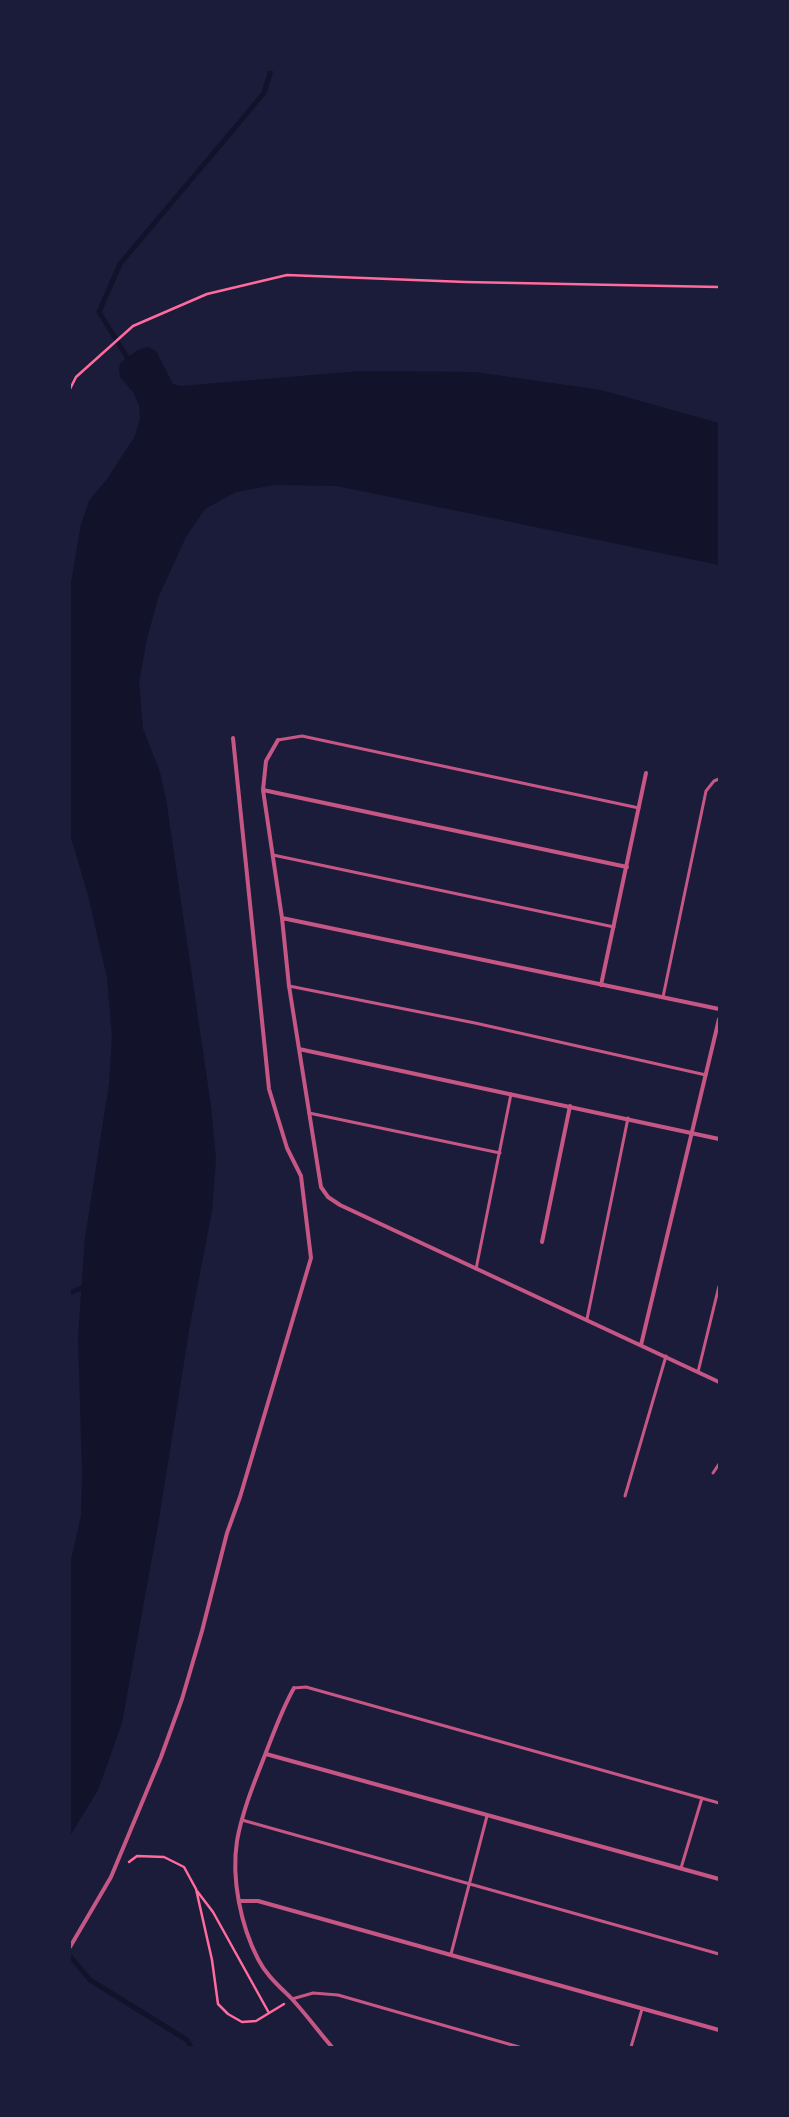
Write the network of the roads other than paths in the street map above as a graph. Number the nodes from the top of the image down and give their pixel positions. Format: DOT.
graph roads {
  1 [pos="233,738"];
  2 [pos="278,740"];
  3 [pos="646,773"];
  4 [pos="719,779"];
  5 [pos="263,790"];
  6 [pos="639,808"];
  7 [pos="273,855"];
  8 [pos="627,867"];
  9 [pos="282,918"];
  10 [pos="614,927"];
  11 [pos="601,985"];
  12 [pos="289,986"];
  13 [pos="663,998"];
  14 [pos="719,1009"];
  15 [pos="719,1019"];
  16 [pos="299,1049"];
  17 [pos="706,1075"];
  18 [pos="511,1094"];
  19 [pos="570,1106"];
  20 [pos="309,1113"];
  21 [pos="628,1118"];
  22 [pos="693,1132"];
  23 [pos="719,1139"];
  24 [pos="500,1153"];
  25 [pos="542,1242"];
  26 [pos="476,1269"];
  27 [pos="719,1286"];
  28 [pos="587,1319"];
  29 [pos="641,1345"];
  30 [pos="666,1356"];
  31 [pos="698,1372"];
  32 [pos="719,1382"];
  33 [pos="719,1464"];
  34 [pos="713,1473"];
  35 [pos="625,1496"];
  36 [pos="294,1688"];
  37 [pos="266,1754"];
  38 [pos="702,1798"];
  39 [pos="719,1803"];
  40 [pos="487,1816"];
  41 [pos="242,1820"];
  42 [pos="681,1868"];
  43 [pos="719,1879"];
  44 [pos="469,1885"];
  45 [pos="240,1901"];
  46 [pos="70,1948"];
  47 [pos="451,1954"];
  48 [pos="719,1954"];
  49 [pos="292,1999"];
  50 [pos="642,2009"];
  51 [pos="719,2030"];
  52 [pos="332,2047"];
  53 [pos="519,2047"];
  54 [pos="631,2047"];
  1 -- 46 [label="street"];
  2 -- 5 [label="street"];
  2 -- 6 [label="lane"];
  3 -- 6 [label="street"];
  4 -- 13 [label="lane"];
  5 -- 7 [label="street"];
  5 -- 8 [label="street"];
  6 -- 8 [label="street"];
  7 -- 9 [label="street"];
  7 -- 10 [label="lane"];
  8 -- 10 [label="street"];
  9 -- 11 [label="street"];
  9 -- 12 [label="street"];
  10 -- 11 [label="street"];
  11 -- 13 [label="street"];
  12 -- 16 [label="street"];
  12 -- 17 [label="lane"];
  13 -- 14 [label="street"];
  15 -- 17 [label="street"];
  16 -- 18 [label="street"];
  16 -- 20 [label="street"];
  17 -- 22 [label="street"];
  18 -- 19 [label="street"];
  18 -- 24 [label="lane"];
  19 -- 21 [label="street"];
  19 -- 25 [label="street"];
  20 -- 24 [label="lane"];
  20 -- 26 [label="street"];
  21 -- 22 [label="street"];
  21 -- 28 [label="lane"];
  22 -- 23 [label="street"];
  22 -- 29 [label="street"];
  24 -- 26 [label="lane"];
  26 -- 28 [label="street"];
  27 -- 31 [label="lane"];
  28 -- 29 [label="street"];
  29 -- 30 [label="street"];
  30 -- 31 [label="street"];
  30 -- 35 [label="lane"];
  31 -- 32 [label="street"];
  33 -- 34 [label="lane"];
  36 -- 37 [label="street"];
  36 -- 38 [label="lane"];
  37 -- 40 [label="street"];
  37 -- 41 [label="street"];
  38 -- 39 [label="lane"];
  38 -- 42 [label="lane"];
  40 -- 42 [label="street"];
  40 -- 44 [label="lane"];
  41 -- 44 [label="lane"];
  41 -- 45 [label="street"];
  42 -- 43 [label="street"];
  44 -- 47 [label="lane"];
  44 -- 48 [label="lane"];
  45 -- 47 [label="street"];
  45 -- 49 [label="street"];
  47 -- 50 [label="street"];
  49 -- 52 [label="street"];
  49 -- 53 [label="lane"];
  50 -- 51 [label="street"];
  50 -- 54 [label="lane"];
}
